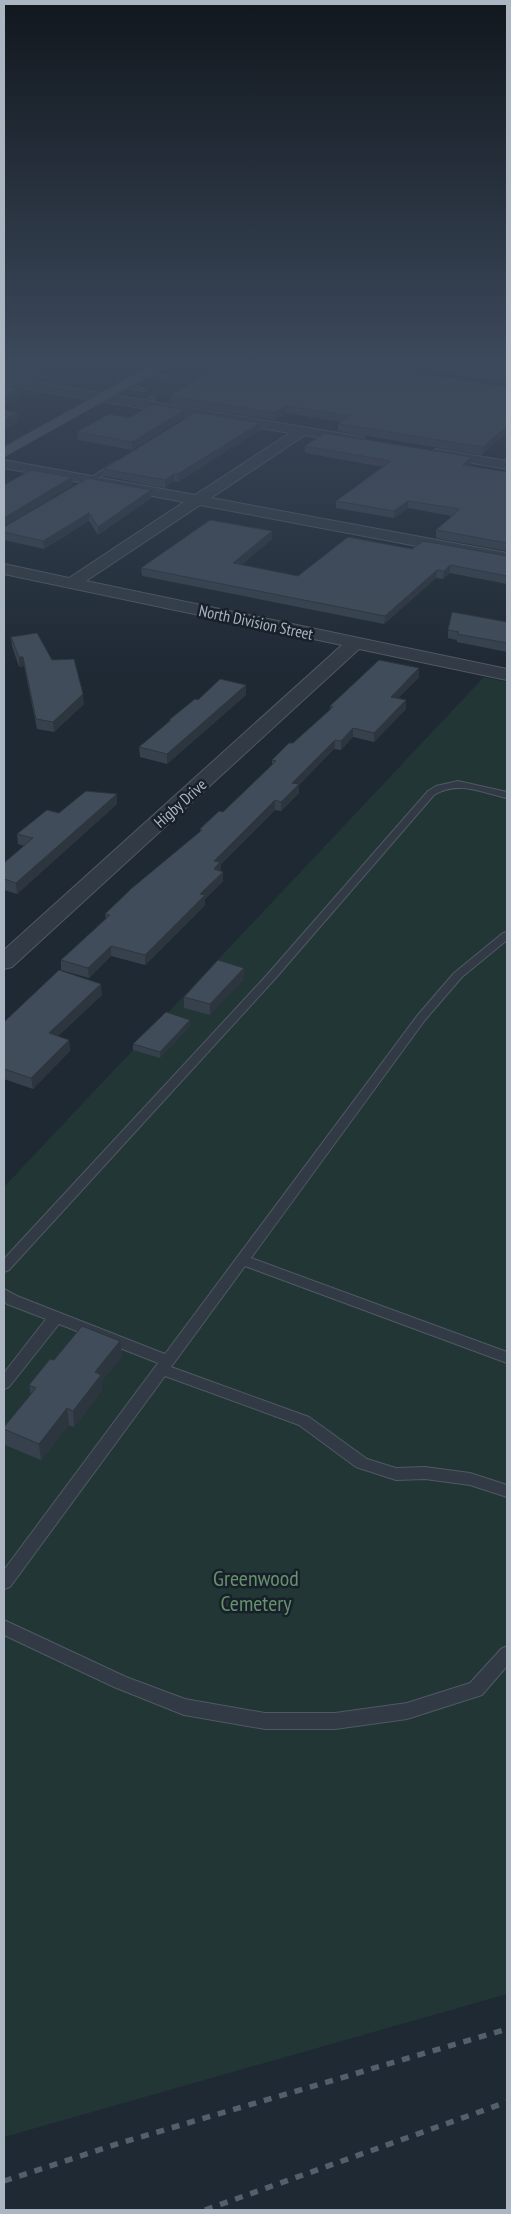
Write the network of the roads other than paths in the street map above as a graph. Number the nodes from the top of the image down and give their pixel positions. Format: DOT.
graph roads {
  1 [pos="16,466"];
  2 [pos="110,466"];
  3 [pos="248,466"];
  4 [pos="88,480"];
  5 [pos="70,492"];
  6 [pos="197,500"];
  7 [pos="507,558"];
  8 [pos="4,568"];
  9 [pos="72,583"];
  10 [pos="356,643"];
  11 [pos="507,675"];
  12 [pos="507,795"];
  13 [pos="507,934"];
  14 [pos="4,962"];
  15 [pos="243,1260"];
  16 [pos="4,1267"];
  17 [pos="4,1294"];
  18 [pos="56,1317"];
  19 [pos="507,1358"];
  20 [pos="165,1365"];
  21 [pos="4,1383"];
  22 [pos="507,1490"];
  23 [pos="4,1582"];
  24 [pos="4,1627"];
  25 [pos="507,1654"];
  1 -- 4 [label="street"];
  2 -- 4 [label="lane"];
  3 -- 6 [label="street"];
  4 -- 5 [label="lane"];
  4 -- 6 [label="street"];
  6 -- 7 [label="street"];
  6 -- 9 [label="street"];
  8 -- 9 [label="street, North Division Street"];
  9 -- 10 [label="street, North Division Street"];
  10 -- 11 [label="street, North Division Street"];
  10 -- 14 [label="street, Higby Drive"];
  12 -- 16 [label="lane"];
  13 -- 15 [label="lane"];
  15 -- 19 [label="lane"];
  15 -- 20 [label="lane"];
  17 -- 18 [label="lane"];
  18 -- 20 [label="lane"];
  18 -- 21 [label="lane"];
  20 -- 22 [label="lane"];
  20 -- 23 [label="lane"];
  24 -- 25 [label="lane"];
}
